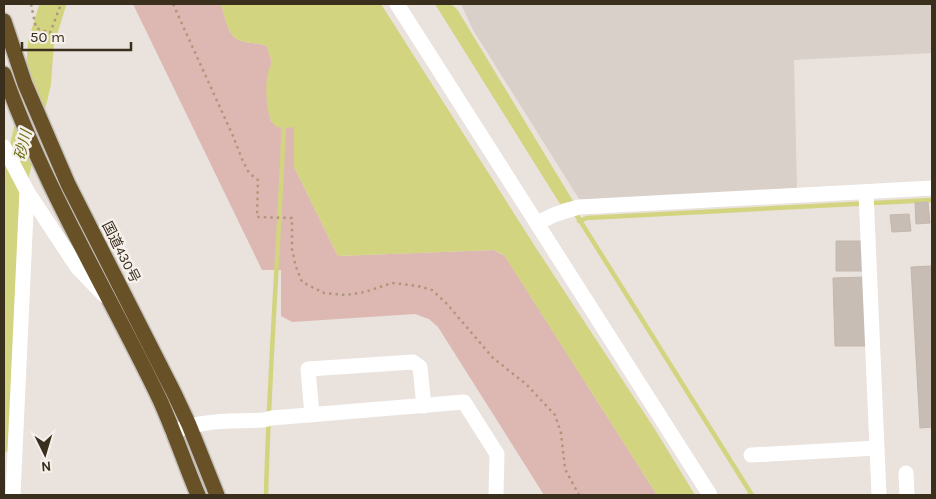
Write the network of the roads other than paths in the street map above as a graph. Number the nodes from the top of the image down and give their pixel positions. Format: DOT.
graph roads {
  1 [pos="397,4"];
  2 [pos="4,21"];
  3 [pos="4,74"];
  4 [pos="4,147"];
  5 [pos="25,186"];
  6 [pos="932,188"];
  7 [pos="866,200"];
  8 [pos="537,223"];
  9 [pos="108,299"];
  10 [pos="424,406"];
  11 [pos="312,415"];
  12 [pos="188,425"];
  13 [pos="173,432"];
  14 [pos="877,448"];
  15 [pos="751,455"];
  16 [pos="906,474"];
  17 [pos="13,495"];
  18 [pos="198,495"];
  19 [pos="217,495"];
  20 [pos="496,495"];
  21 [pos="710,495"];
  22 [pos="879,495"];
  23 [pos="907,495"];
  1 -- 8 [label="street"];
  2 -- 12 [label="highway, 国道430号"];
  3 -- 9 [label="highway"];
  4 -- 5 [label="street"];
  5 -- 9 [label="street"];
  5 -- 17 [label="street"];
  6 -- 7 [label="street"];
  7 -- 8 [label="street"];
  7 -- 14 [label="street"];
  8 -- 21 [label="street"];
  9 -- 13 [label="highway"];
  10 -- 11 [label="street"];
  10 -- 11 [label="street"];
  10 -- 20 [label="street"];
  11 -- 12 [label="street"];
  12 -- 13 [label="street"];
  12 -- 19 [label="highway, 国道430号"];
  13 -- 18 [label="highway"];
  14 -- 15 [label="street"];
  14 -- 22 [label="street"];
  16 -- 23 [label="street"];
}
